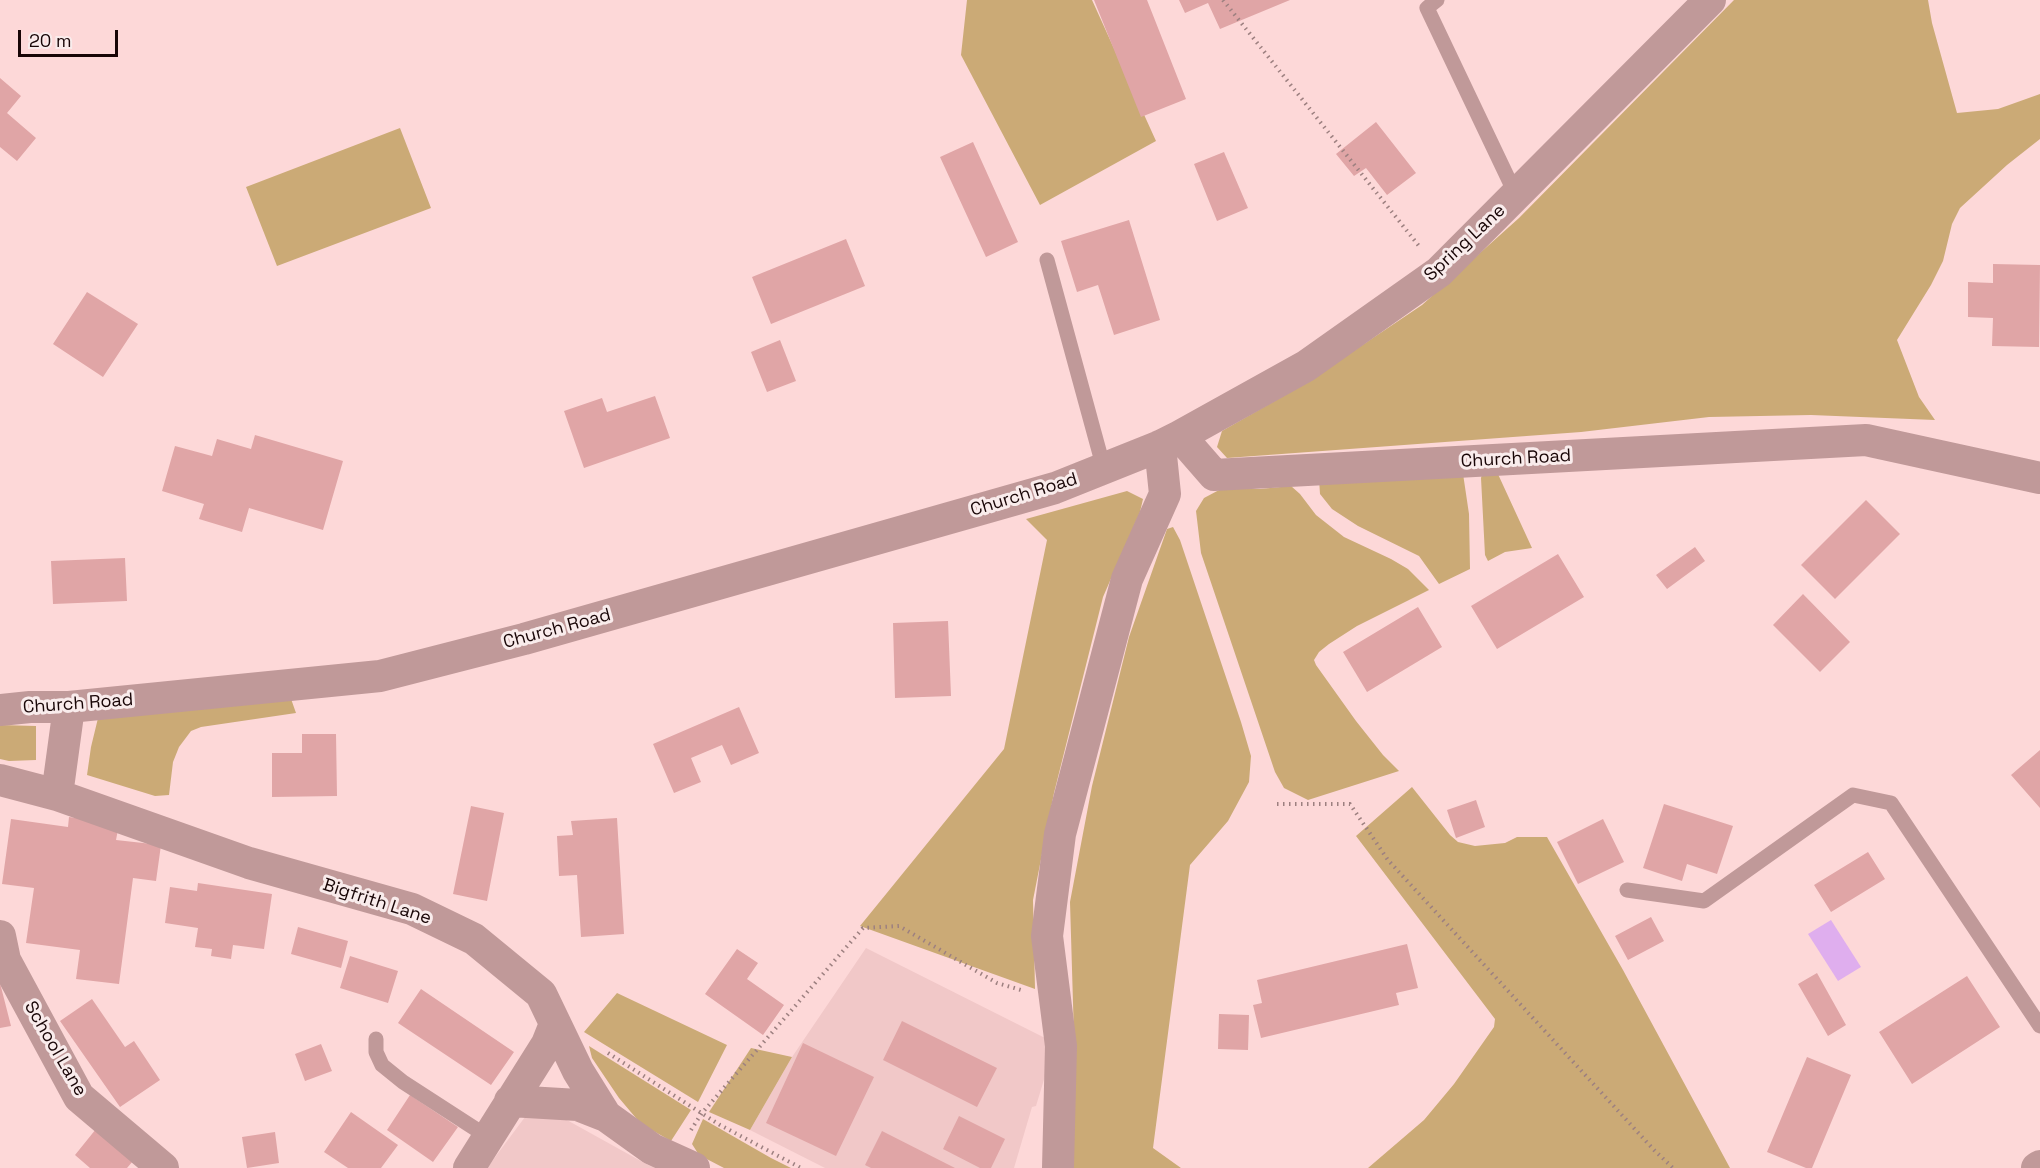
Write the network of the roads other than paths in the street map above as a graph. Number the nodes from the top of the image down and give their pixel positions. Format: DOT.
graph roads {
  1 [pos="1437,0"];
  2 [pos="1710,0"];
  3 [pos="1516,195"];
  4 [pos="1047,260"];
  5 [pos="1170,441"];
  6 [pos="1104,469"];
  7 [pos="2040,478"];
  8 [pos="69,707"];
  9 [pos="0,710"];
  10 [pos="0,780"];
  11 [pos="57,795"];
  12 [pos="1627,890"];
  13 [pos="0,936"];
  14 [pos="555,1024"];
  15 [pos="2040,1026"];
  16 [pos="376,1039"];
  17 [pos="510,1101"];
  18 [pos="606,1116"];
  19 [pos="488,1137"];
  20 [pos="683,1163"];
  21 [pos="163,1168"];
  22 [pos="468,1168"];
  23 [pos="1058,1168"];
  1 -- 3 [label="lane"];
  2 -- 3 [label="street, Spring Lane"];
  3 -- 5 [label="street, Spring Lane"];
  4 -- 6 [label="lane"];
  5 -- 6 [label="street, Church Road"];
  5 -- 7 [label="street, Church Road"];
  5 -- 23 [label="street"];
  6 -- 8 [label="street, Church Road"];
  8 -- 9 [label="street, Church Road"];
  8 -- 11 [label="street"];
  10 -- 11 [label="street, Bigfrith Lane"];
  11 -- 14 [label="street, Bigfrith Lane"];
  12 -- 15 [label="lane"];
  13 -- 21 [label="street, School Lane"];
  14 -- 17 [label="street"];
  14 -- 18 [label="street, Bigfrith Lane"];
  16 -- 19 [label="lane"];
  17 -- 18 [label="street"];
  17 -- 19 [label="street"];
  18 -- 20 [label="street, Bigfrith Lane"];
  19 -- 22 [label="street"];
}
